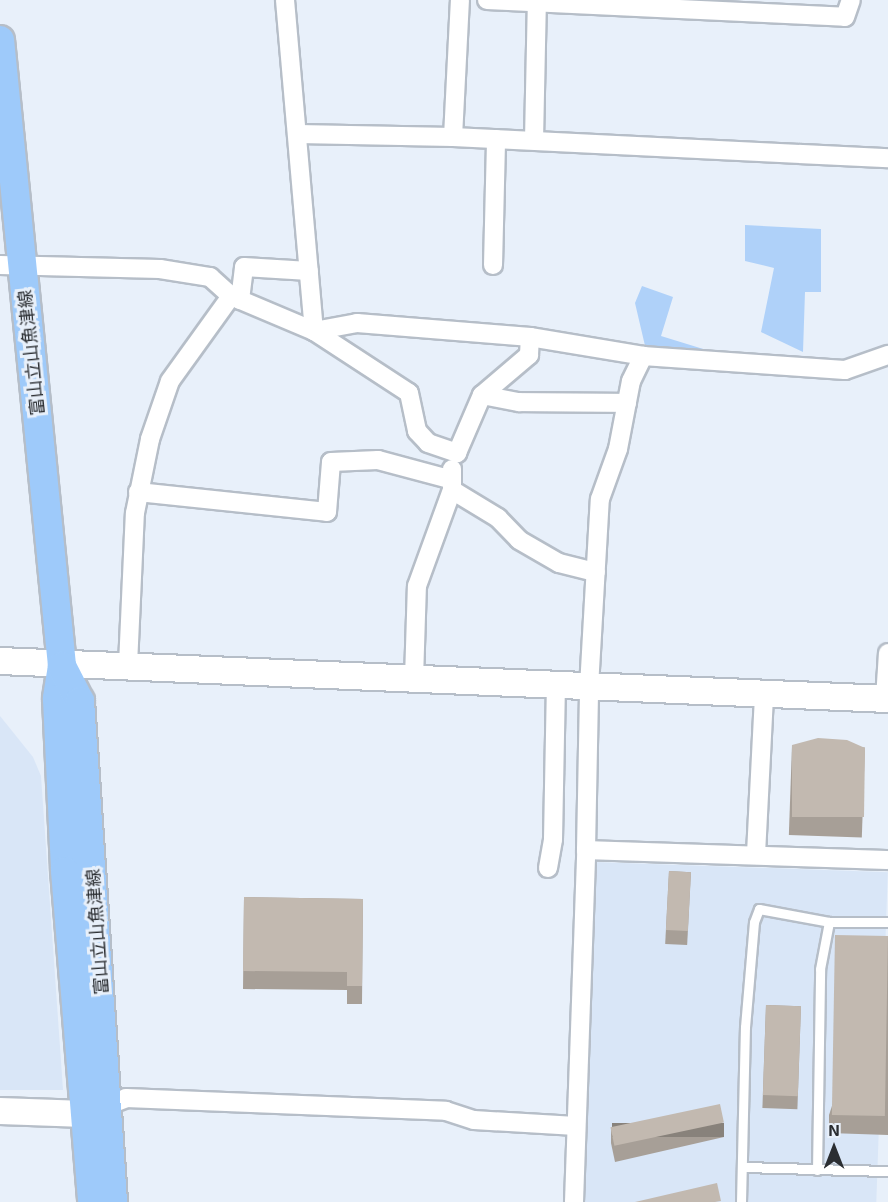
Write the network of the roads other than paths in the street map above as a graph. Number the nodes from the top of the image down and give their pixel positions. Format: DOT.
graph roads {
  1 [pos="285,0"];
  2 [pos="460,0"];
  3 [pos="487,0"];
  4 [pos="851,0"];
  5 [pos="537,2"];
  6 [pos="733,6"];
  7 [pos="0,40"];
  8 [pos="298,134"];
  9 [pos="453,136"];
  10 [pos="496,139"];
  11 [pos="534,140"];
  12 [pos="888,158"];
  13 [pos="493,265"];
  14 [pos="11,266"];
  15 [pos="309,271"];
  16 [pos="236,298"];
  17 [pos="314,331"];
  18 [pos="530,337"];
  19 [pos="888,355"];
  20 [pos="643,356"];
  21 [pos="482,395"];
  22 [pos="627,403"];
  23 [pos="457,453"];
  24 [pos="451,484"];
  25 [pos="138,492"];
  26 [pos="596,572"];
  27 [pos="888,653"];
  28 [pos="0,661"];
  29 [pos="128,665"];
  30 [pos="62,666"];
  31 [pos="414,679"];
  32 [pos="556,686"];
  33 [pos="589,687"];
  34 [pos="764,694"];
  35 [pos="886,699"];
  36 [pos="586,850"];
  37 [pos="756,854"];
  38 [pos="888,860"];
  39 [pos="548,868"];
  40 [pos="888,921"];
  41 [pos="829,922"];
  42 [pos="96,1109"];
  43 [pos="0,1111"];
  44 [pos="576,1126"];
  45 [pos="742,1167"];
  46 [pos="817,1170"];
  47 [pos="888,1171"];
  48 [pos="92,1202"];
  49 [pos="113,1202"];
  50 [pos="574,1202"];
  51 [pos="741,1202"];
  1 -- 8 [label="street"];
  2 -- 9 [label="street"];
  3 -- 5 [label="street"];
  4 -- 6 [label="street"];
  5 -- 6 [label="street"];
  5 -- 11 [label="street"];
  7 -- 14 [label="main road, 富山立山魚津線"];
  8 -- 9 [label="street"];
  8 -- 15 [label="street"];
  9 -- 10 [label="street"];
  10 -- 11 [label="street"];
  10 -- 13 [label="street"];
  11 -- 12 [label="street"];
  14 -- 16 [label="street"];
  14 -- 30 [label="main road, 富山立山魚津線"];
  15 -- 16 [label="street"];
  15 -- 17 [label="street"];
  16 -- 17 [label="street"];
  16 -- 25 [label="street"];
  17 -- 18 [label="street"];
  17 -- 23 [label="street"];
  18 -- 20 [label="street"];
  18 -- 21 [label="street"];
  19 -- 20 [label="street"];
  20 -- 22 [label="street"];
  21 -- 22 [label="street"];
  21 -- 23 [label="street"];
  22 -- 26 [label="street"];
  23 -- 24 [label="street"];
  24 -- 25 [label="street"];
  24 -- 26 [label="street"];
  24 -- 31 [label="street"];
  25 -- 29 [label="street"];
  26 -- 33 [label="street"];
  27 -- 35 [label="street"];
  28 -- 30 [label="street"];
  29 -- 30 [label="street"];
  29 -- 31 [label="street"];
  30 -- 42 [label="main road, 富山立山魚津線"];
  31 -- 32 [label="street"];
  32 -- 33 [label="street"];
  32 -- 39 [label="street"];
  33 -- 34 [label="street"];
  33 -- 36 [label="street"];
  34 -- 35 [label="street"];
  34 -- 37 [label="street"];
  36 -- 37 [label="street"];
  36 -- 44 [label="street"];
  37 -- 38 [label="street"];
  40 -- 41 [label="lane"];
  41 -- 45 [label="lane"];
  41 -- 46 [label="lane"];
  42 -- 43 [label="street"];
  42 -- 44 [label="street"];
  42 -- 48 [label="main road, 富山立山魚津線"];
  42 -- 49 [label="main road, 富山立山魚津線"];
  44 -- 50 [label="street"];
  45 -- 46 [label="lane"];
  45 -- 51 [label="lane"];
  46 -- 47 [label="lane"];
}
